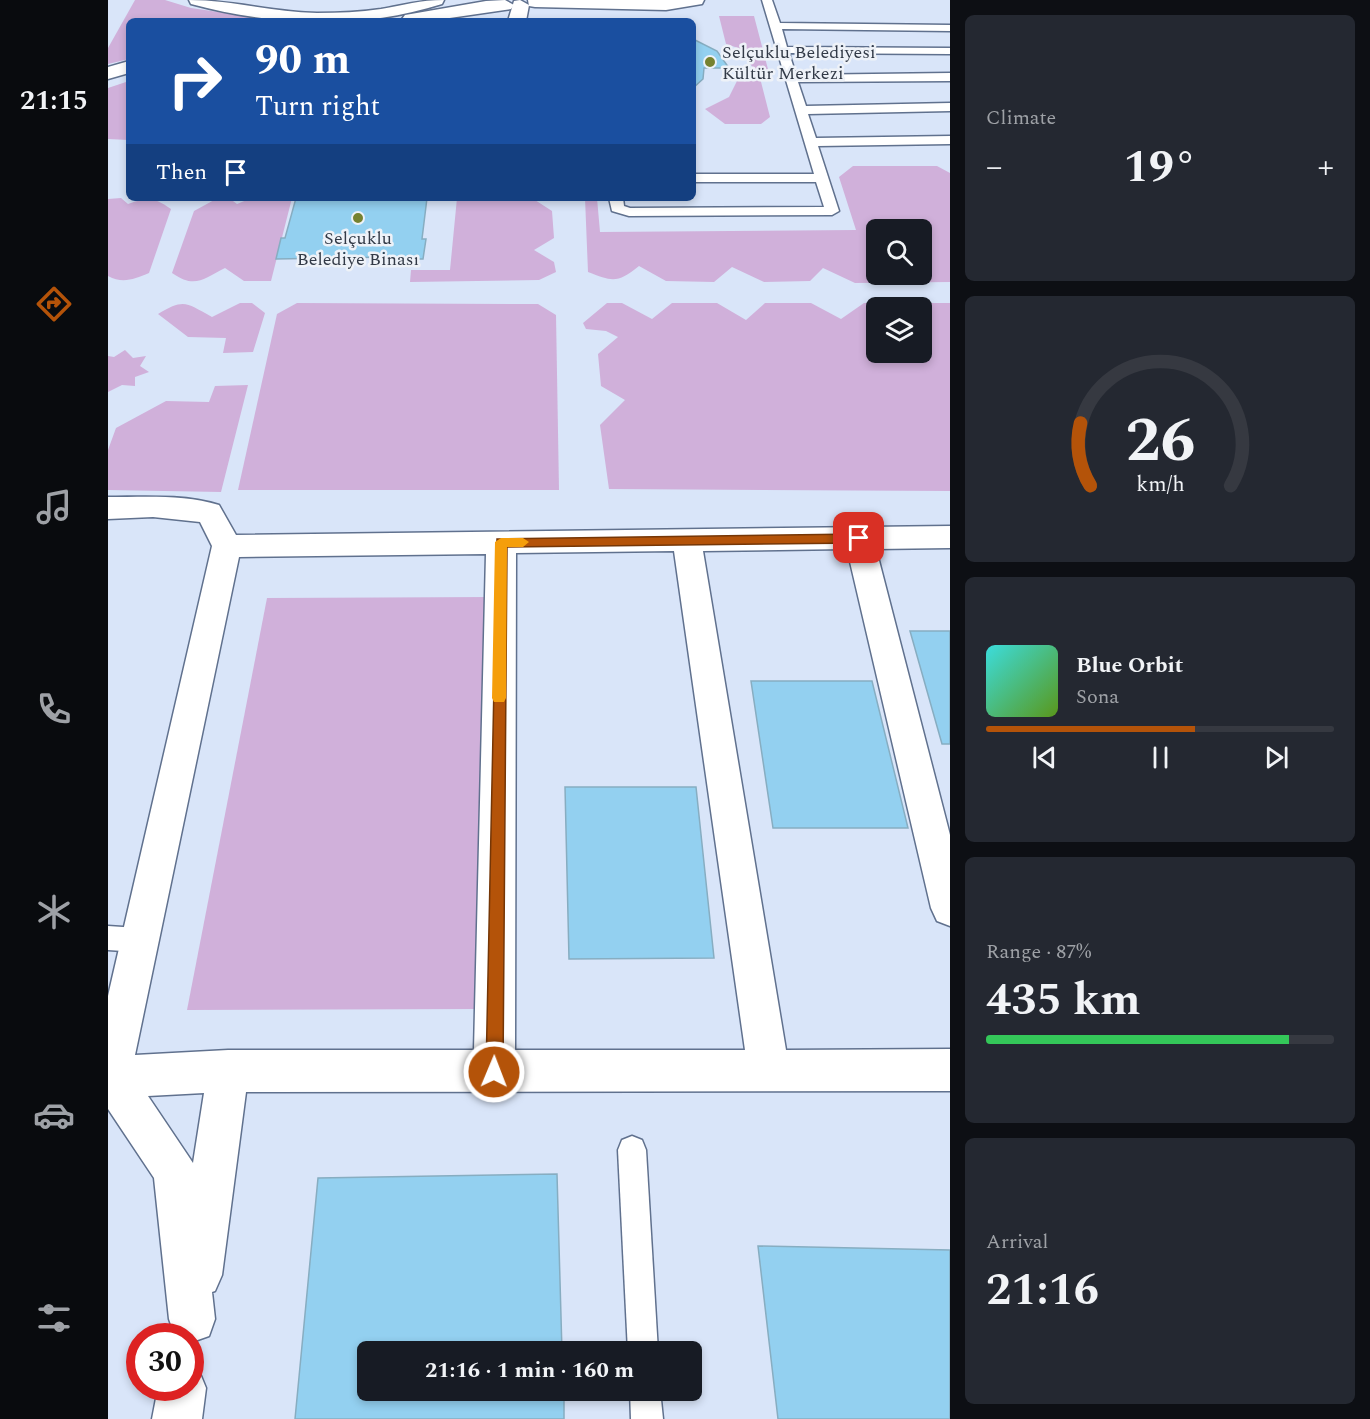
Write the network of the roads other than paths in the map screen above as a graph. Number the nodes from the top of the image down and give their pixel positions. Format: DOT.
graph roads {
  1 [pos="197,0"];
  2 [pos="436,0"];
  3 [pos="484,0"];
  4 [pos="696,0"];
  5 [pos="766,0"];
  6 [pos="524,7"];
  7 [pos="316,18"];
  8 [pos="344,18"];
  9 [pos="416,18"];
  10 [pos="774,26"];
  11 [pos="950,28"];
  12 [pos="782,50"];
  13 [pos="950,51"];
  14 [pos="126,68"];
  15 [pos="108,73"];
  16 [pos="950,77"];
  17 [pos="791,79"];
  18 [pos="950,107"];
  19 [pos="800,110"];
  20 [pos="950,140"];
  21 [pos="811,142"];
  22 [pos="696,178"];
  23 [pos="822,178"];
  24 [pos="616,201"];
  25 [pos="108,508"];
  26 [pos="950,537"];
  27 [pos="859,538"];
  28 [pos="687,540"];
  29 [pos="501,542"];
  30 [pos="226,546"];
  31 [pos="950,908"];
  32 [pos="123,939"];
  33 [pos="950,1070"];
  34 [pos="228,1071"];
  35 [pos="494,1072"];
  36 [pos="769,1072"];
  37 [pos="109,1077"];
  38 [pos="632,1150"];
  39 [pos="190,1323"];
  40 [pos="192,1323"];
  41 [pos="642,1341"];
  42 [pos="180,1401"];
  43 [pos="646,1401"];
  44 [pos="177,1419"];
  45 [pos="647,1419"];
  1 -- 7 [label="street"];
  2 -- 8 [label="street"];
  3 -- 6 [label="street"];
  4 -- 6 [label="street"];
  5 -- 10 [label="lane"];
  6 -- 9 [label="street"];
  10 -- 11 [label="lane"];
  10 -- 12 [label="lane"];
  12 -- 13 [label="lane"];
  12 -- 17 [label="lane"];
  14 -- 15 [label="street"];
  16 -- 17 [label="lane"];
  17 -- 19 [label="lane"];
  18 -- 19 [label="lane"];
  19 -- 21 [label="lane"];
  20 -- 21 [label="lane"];
  21 -- 23 [label="lane"];
  22 -- 23 [label="lane"];
  23 -- 24 [label="lane"];
  25 -- 30 [label="street"];
  26 -- 27 [label="street"];
  27 -- 28 [label="street"];
  27 -- 31 [label="street"];
  28 -- 29 [label="street"];
  28 -- 36 [label="street"];
  29 -- 30 [label="street"];
  29 -- 35 [label="street"];
  30 -- 32 [label="street"];
  32 -- 37 [label="street"];
  33 -- 36 [label="street"];
  34 -- 35 [label="street"];
  34 -- 37 [label="street"];
  34 -- 40 [label="street"];
  35 -- 36 [label="street"];
  37 -- 39 [label="street"];
  38 -- 41 [label="lane"];
  42 -- 44 [label="street"];
  43 -- 45 [label="lane"];
}
